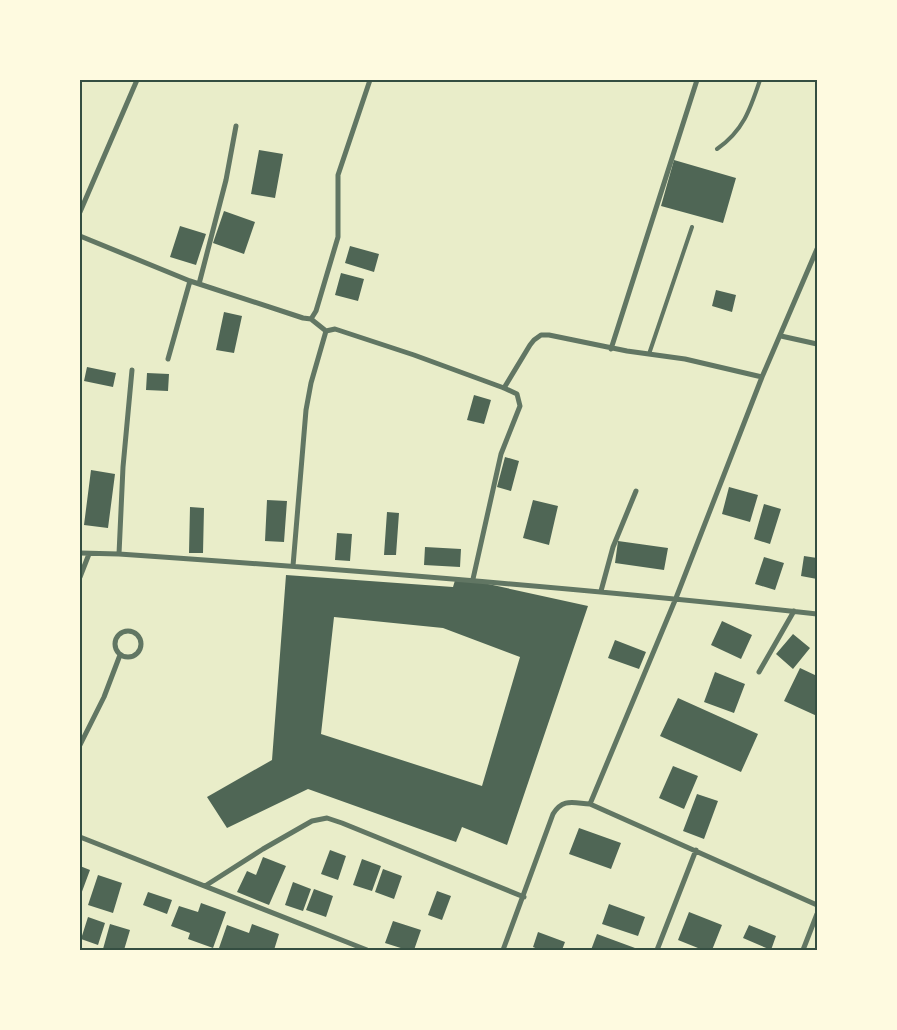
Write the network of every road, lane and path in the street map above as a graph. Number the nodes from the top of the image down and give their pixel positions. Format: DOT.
graph roads {
  1 [pos="137,80"];
  2 [pos="370,80"];
  3 [pos="697,80"];
  4 [pos="760,80"];
  5 [pos="236,126"];
  6 [pos="716,149"];
  7 [pos="80,212"];
  8 [pos="692,227"];
  9 [pos="80,236"];
  10 [pos="817,249"];
  11 [pos="190,281"];
  12 [pos="199,284"];
  13 [pos="311,319"];
  14 [pos="326,331"];
  15 [pos="780,336"];
  16 [pos="817,344"];
  17 [pos="611,348"];
  18 [pos="649,354"];
  19 [pos="168,359"];
  20 [pos="132,370"];
  21 [pos="762,377"];
  22 [pos="504,388"];
  23 [pos="636,491"];
  24 [pos="80,553"];
  25 [pos="89,554"];
  26 [pos="120,554"];
  27 [pos="292,566"];
  28 [pos="80,577"];
  29 [pos="473,579"];
  30 [pos="601,591"];
  31 [pos="676,598"];
  32 [pos="794,611"];
  33 [pos="817,614"];
  34 [pos="120,655"];
  35 [pos="759,672"];
  36 [pos="80,745"];
  37 [pos="590,804"];
  38 [pos="80,837"];
  39 [pos="696,850"];
  40 [pos="205,886"];
  41 [pos="524,897"];
  42 [pos="817,905"];
  43 [pos="817,914"];
  44 [pos="366,950"];
  45 [pos="504,950"];
  46 [pos="658,950"];
  47 [pos="803,950"];
  1 -- 7 [label="street"];
  2 -- 13 [label="street"];
  3 -- 17 [label="street"];
  4 -- 6 [label="lane"];
  5 -- 12 [label="street"];
  8 -- 18 [label="lane"];
  9 -- 11 [label="street"];
  10 -- 15 [label="street"];
  11 -- 12 [label="street"];
  11 -- 19 [label="street"];
  12 -- 13 [label="street"];
  13 -- 14 [label="street"];
  14 -- 22 [label="street"];
  14 -- 27 [label="street"];
  15 -- 16 [label="street"];
  15 -- 21 [label="street"];
  17 -- 18 [label="street"];
  17 -- 22 [label="street"];
  18 -- 21 [label="street"];
  20 -- 26 [label="street"];
  21 -- 31 [label="street"];
  22 -- 29 [label="street"];
  23 -- 30 [label="street"];
  24 -- 25 [label="street"];
  25 -- 26 [label="street"];
  25 -- 28 [label="street"];
  26 -- 27 [label="street"];
  27 -- 29 [label="street"];
  29 -- 30 [label="street"];
  30 -- 31 [label="street"];
  31 -- 32 [label="street"];
  31 -- 37 [label="street"];
  32 -- 33 [label="street"];
  32 -- 35 [label="street"];
  34 -- 34 [label="street"];
  34 -- 36 [label="street"];
  37 -- 39 [label="street"];
  37 -- 41 [label="street"];
  38 -- 40 [label="street"];
  39 -- 42 [label="street"];
  39 -- 46 [label="street"];
  40 -- 41 [label="street"];
  40 -- 44 [label="street"];
  41 -- 45 [label="street"];
  43 -- 47 [label="street"];
}
